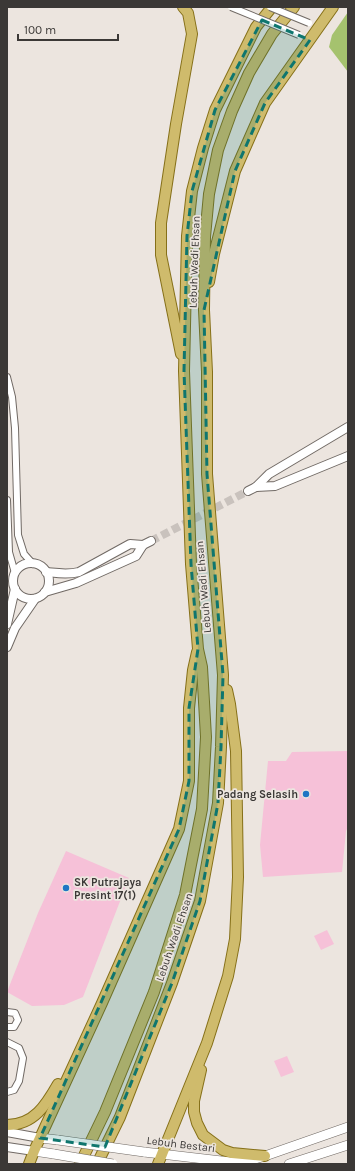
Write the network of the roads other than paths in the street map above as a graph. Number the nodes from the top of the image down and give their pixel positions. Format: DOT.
graph roads {
  1 [pos="183,7"];
  2 [pos="232,7"];
  3 [pos="271,7"];
  4 [pos="294,7"];
  5 [pos="333,7"];
  6 [pos="319,27"];
  7 [pos="310,40"];
  8 [pos="204,310"];
  9 [pos="184,371"];
  10 [pos="7,377"];
  11 [pos="348,427"];
  12 [pos="348,456"];
  13 [pos="256,487"];
  14 [pos="248,491"];
  15 [pos="7,500"];
  16 [pos="33,564"];
  17 [pos="46,572"];
  18 [pos="15,573"];
  19 [pos="15,589"];
  20 [pos="45,592"];
  21 [pos="35,599"];
  22 [pos="7,624"];
  23 [pos="7,647"];
  24 [pos="198,649"];
  25 [pos="223,675"];
  26 [pos="102,1003"];
  27 [pos="7,1012"];
  28 [pos="7,1027"];
  29 [pos="7,1042"];
  30 [pos="207,1042"];
  31 [pos="7,1092"];
  32 [pos="7,1125"];
  33 [pos="348,1127"];
  34 [pos="7,1132"];
  35 [pos="40,1138"];
  36 [pos="89,1144"];
  37 [pos="348,1146"];
  38 [pos="7,1147"];
  39 [pos="34,1151"];
  40 [pos="162,1154"];
  41 [pos="265,1156"];
  42 [pos="29,1164"];
  43 [pos="80,1164"];
  44 [pos="97,1164"];
  45 [pos="114,1164"];
  46 [pos="158,1164"];
  47 [pos="290,1164"];
  1 -- 9 [label="main road"];
  2 -- 7 [label="street, bridge"];
  3 -- 6 [label="street, bridge"];
  3 -- 9 [label="main road, Lebuh Wadi Ehsan"];
  4 -- 8 [label="main road, Lebuh Wadi Ehsan"];
  5 -- 6 [label="main road"];
  6 -- 7 [label="main road"];
  7 -- 8 [label="main road"];
  8 -- 25 [label="main road, Lebuh Wadi Ehsan"];
  9 -- 24 [label="main road, Lebuh Wadi Ehsan"];
  10 -- 16 [label="street"];
  11 -- 13 [label="street"];
  12 -- 13 [label="street"];
  13 -- 14 [label="street"];
  15 -- 18 [label="street"];
  16 -- 17 [label="street"];
  16 -- 18 [label="street"];
  17 -- 20 [label="street"];
  17 -- 20 [label="street"];
  18 -- 19 [label="street"];
  19 -- 21 [label="street"];
  19 -- 22 [label="street"];
  20 -- 21 [label="street"];
  21 -- 23 [label="street"];
  24 -- 26 [label="main road"];
  24 -- 36 [label="main road, Lebuh Wadi Ehsan"];
  25 -- 30 [label="main road"];
  25 -- 44 [label="main road, Lebuh Wadi Ehsan"];
  26 -- 32 [label="main road"];
  26 -- 35 [label="main road"];
  27 -- 28 [label="street"];
  29 -- 31 [label="street"];
  30 -- 40 [label="main road"];
  30 -- 41 [label="main road"];
  33 -- 41 [label="main road, Lebuh Bestari"];
  34 -- 35 [label="street, Lebuh Bestari"];
  35 -- 36 [label="main road, Lebuh Bestari, bridge"];
  35 -- 39 [label="main road"];
  36 -- 40 [label="main road, Lebuh Bestari, bridge"];
  36 -- 43 [label="main road, Lebuh Wadi Ehsan"];
  37 -- 47 [label="main road"];
  38 -- 39 [label="street"];
  39 -- 42 [label="main road"];
  39 -- 45 [label="main road, bridge"];
  40 -- 41 [label="main road, Lebuh Bestari"];
  40 -- 46 [label="main road"];
}
